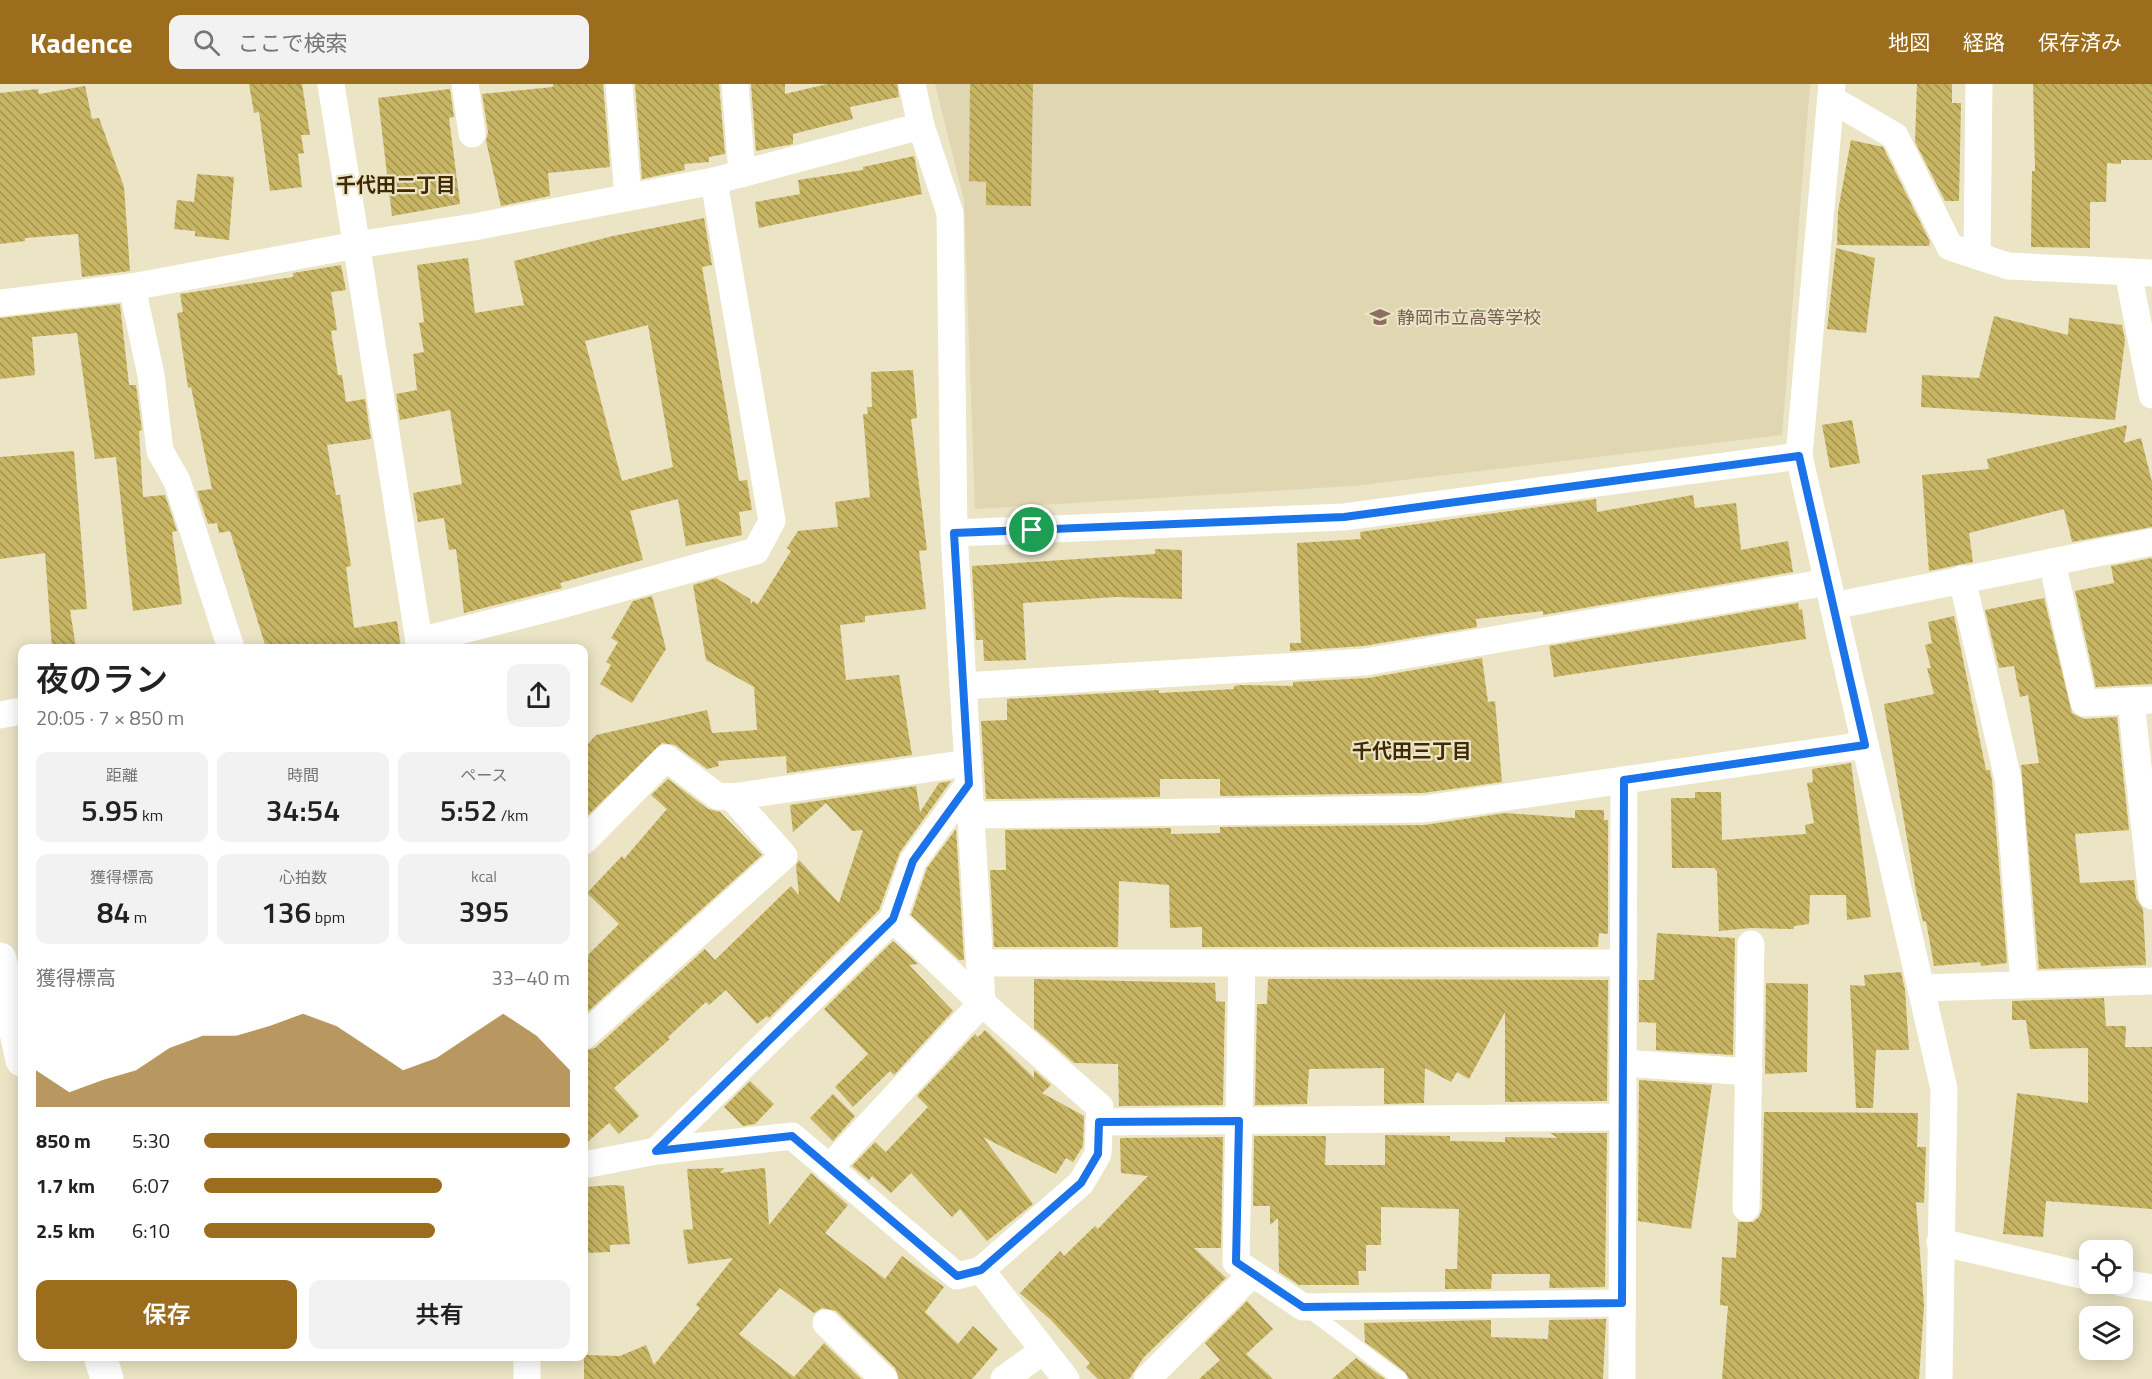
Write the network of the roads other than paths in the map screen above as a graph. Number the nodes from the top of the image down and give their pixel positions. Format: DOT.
graph roads {
  1 [pos="330,84"];
  2 [pos="465,84"];
  3 [pos="619,84"];
  4 [pos="735,84"];
  5 [pos="912,84"];
  6 [pos="1979,84"];
  7 [pos="1831,92"];
  8 [pos="921,126"];
  9 [pos="472,134"];
  10 [pos="742,174"];
  11 [pos="714,181"];
  12 [pos="628,197"];
  13 [pos="356,245"];
  14 [pos="1977,256"];
  15 [pos="2140,273"];
  16 [pos="132,287"];
  17 [pos="0,303"];
  18 [pos="2152,395"];
  19 [pos="1799,456"];
  20 [pos="954,533"];
  21 [pos="2152,542"];
  22 [pos="2052,562"];
  23 [pos="1962,579"];
  24 [pos="1831,594"];
  25 [pos="230,644"];
  26 [pos="419,644"];
  27 [pos="423,644"];
  28 [pos="963,686"];
  29 [pos="2142,700"];
  30 [pos="18,712"];
  31 [pos="0,715"];
  32 [pos="1865,745"];
  33 [pos="968,773"];
  34 [pos="1624,780"];
  35 [pos="732,797"];
  36 [pos="971,815"];
  37 [pos="588,837"];
  38 [pos="2152,896"];
  39 [pos="893,919"];
  40 [pos="1751,945"];
  41 [pos="0,959"];
  42 [pos="980,963"];
  43 [pos="1242,963"];
  44 [pos="1623,963"];
  45 [pos="2152,981"];
  46 [pos="2024,984"];
  47 [pos="1921,988"];
  48 [pos="982,1003"];
  49 [pos="588,1032"];
  50 [pos="18,1042"];
  51 [pos="1623,1063"];
  52 [pos="1749,1072"];
  53 [pos="1623,1117"];
  54 [pos="1239,1121"];
  55 [pos="1099,1122"];
  56 [pos="656,1151"];
  57 [pos="588,1164"];
  58 [pos="829,1168"];
  59 [pos="1746,1208"];
  60 [pos="1940,1242"];
  61 [pos="981,1270"];
  62 [pos="1252,1274"];
  63 [pos="2079,1274"];
  64 [pos="2133,1285"];
  65 [pos="2152,1288"];
  66 [pos="1622,1303"];
  67 [pos="1303,1307"];
  68 [pos="826,1323"];
  69 [pos="1043,1351"];
  70 [pos="102,1361"];
  71 [pos="527,1361"];
  72 [pos="107,1379"];
  73 [pos="527,1379"];
  74 [pos="884,1379"];
  75 [pos="1004,1379"];
  76 [pos="1066,1379"];
  77 [pos="1147,1379"];
  78 [pos="1400,1379"];
  79 [pos="1622,1379"];
  80 [pos="1939,1379"];
  1 -- 13 [label="street"];
  2 -- 9 [label="street"];
  3 -- 12 [label="street"];
  4 -- 10 [label="street"];
  5 -- 8 [label="street"];
  6 -- 14 [label="street"];
  7 -- 14 [label="street"];
  7 -- 19 [label="street"];
  8 -- 10 [label="street"];
  8 -- 20 [label="street"];
  10 -- 11 [label="street"];
  11 -- 12 [label="street"];
  11 -- 27 [label="street"];
  12 -- 13 [label="street"];
  13 -- 16 [label="street"];
  13 -- 26 [label="street"];
  14 -- 15 [label="street"];
  15 -- 18 [label="street"];
  16 -- 17 [label="street"];
  16 -- 25 [label="street"];
  19 -- 20 [label="street"];
  19 -- 24 [label="street"];
  20 -- 28 [label="street"];
  21 -- 22 [label="street"];
  22 -- 23 [label="street"];
  22 -- 29 [label="street"];
  23 -- 24 [label="street"];
  23 -- 46 [label="street"];
  24 -- 28 [label="street"];
  24 -- 32 [label="street"];
  28 -- 33 [label="street"];
  29 -- 38 [label="street"];
  30 -- 31 [label="street"];
  32 -- 34 [label="street"];
  32 -- 47 [label="street"];
  33 -- 35 [label="street"];
  33 -- 36 [label="street"];
  33 -- 39 [label="street"];
  34 -- 36 [label="street"];
  34 -- 44 [label="street"];
  35 -- 37 [label="street"];
  35 -- 49 [label="street"];
  36 -- 42 [label="street"];
  39 -- 48 [label="street"];
  39 -- 56 [label="street"];
  40 -- 52 [label="street"];
  41 -- 50 [label="street"];
  42 -- 43 [label="street"];
  42 -- 48 [label="street"];
  43 -- 44 [label="street"];
  43 -- 54 [label="street"];
  44 -- 51 [label="street"];
  45 -- 46 [label="street"];
  46 -- 47 [label="street"];
  47 -- 60 [label="street"];
  48 -- 55 [label="street"];
  48 -- 58 [label="street"];
  51 -- 52 [label="street"];
  51 -- 53 [label="street"];
  52 -- 59 [label="street"];
  53 -- 54 [label="street"];
  53 -- 66 [label="street"];
  54 -- 55 [label="street"];
  54 -- 62 [label="street"];
  55 -- 61 [label="street"];
  56 -- 57 [label="street"];
  56 -- 58 [label="street"];
  58 -- 61 [label="street"];
  60 -- 63 [label="street"];
  60 -- 80 [label="street"];
  61 -- 69 [label="street"];
  62 -- 67 [label="street"];
  62 -- 77 [label="street"];
  64 -- 65 [label="street"];
  66 -- 67 [label="street"];
  66 -- 79 [label="street"];
  67 -- 78 [label="lane"];
  68 -- 74 [label="street"];
  69 -- 75 [label="street"];
  69 -- 76 [label="street"];
  70 -- 72 [label="street"];
  71 -- 73 [label="street"];
}
